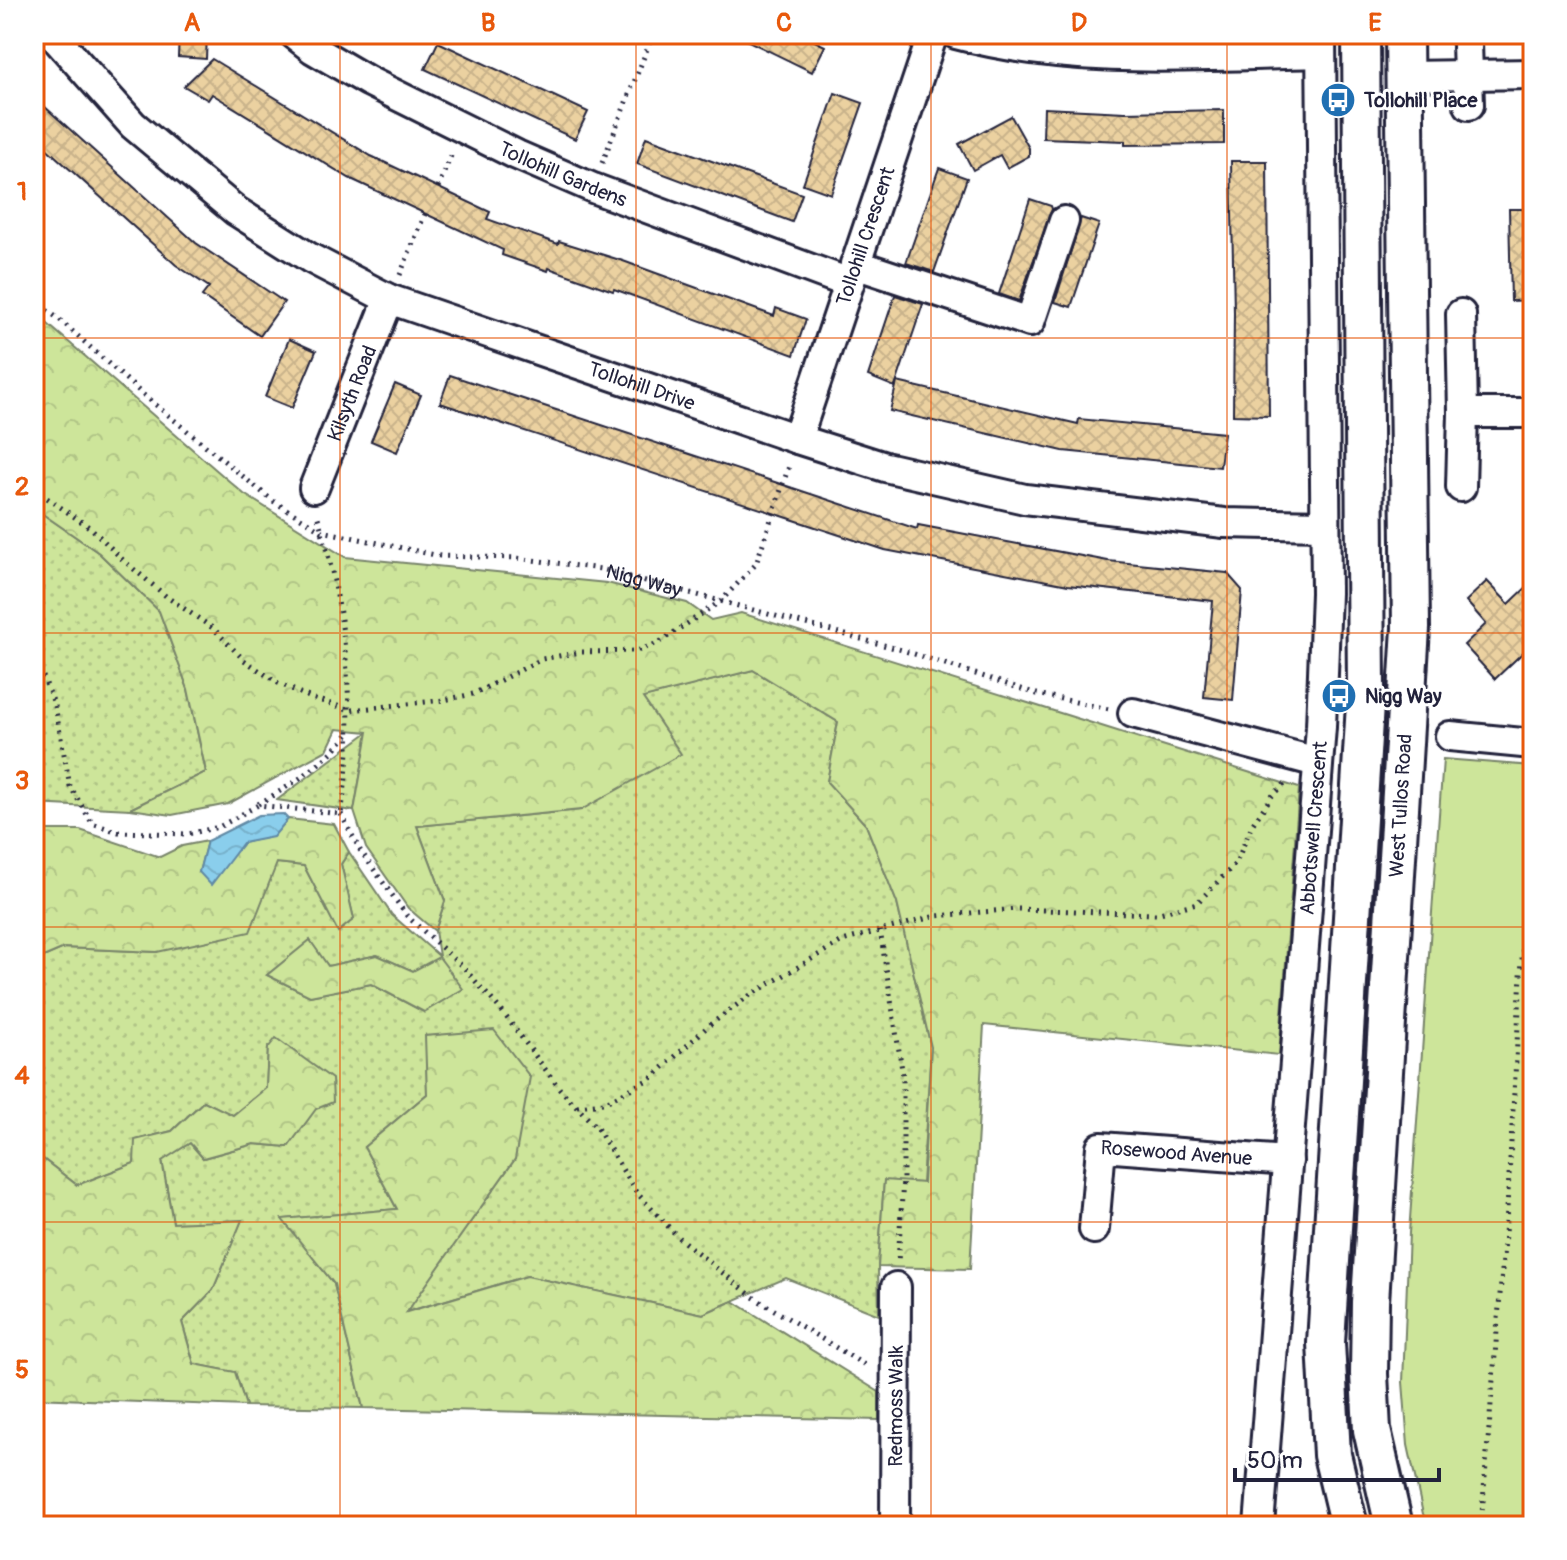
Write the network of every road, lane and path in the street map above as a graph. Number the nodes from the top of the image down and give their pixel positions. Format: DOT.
graph roads {
  1 [pos="52,34"];
  2 [pos="294,34"];
  3 [pos="653,34"];
  4 [pos="933,34"];
  5 [pos="956,34"];
  6 [pos="1361,34"];
  7 [pos="1404,34"];
  8 [pos="1467,43"];
  9 [pos="1321,44"];
  10 [pos="1533,74"];
  11 [pos="1468,75"];
  12 [pos="1406,76"];
  13 [pos="1469,105"];
  14 [pos="463,128"];
  15 [pos="438,187"];
  16 [pos="593,188"];
  17 [pos="425,214"];
  18 [pos="1064,221"];
  19 [pos="852,274"];
  20 [pos="389,299"];
  21 [pos="34,301"];
  22 [pos="1461,314"];
  23 [pos="1463,413"];
  24 [pos="1533,413"];
  25 [pos="797,439"];
  26 [pos="1461,487"];
  27 [pos="314,488"];
  28 [pos="34,489"];
  29 [pos="1324,525"];
  30 [pos="322,531"];
  31 [pos="721,601"];
  32 [pos="34,654"];
  33 [pos="351,710"];
  34 [pos="1133,713"];
  35 [pos="351,731"];
  36 [pos="1450,736"];
  37 [pos="1531,755"];
  38 [pos="1317,767"];
  39 [pos="258,805"];
  40 [pos="341,814"];
  41 [pos="880,930"];
  42 [pos="577,1106"];
  43 [pos="1288,1161"];
  44 [pos="1094,1229"];
  45 [pos="896,1287"];
  46 [pos="895,1382"];
  47 [pos="895,1526"];
  48 [pos="1259,1526"];
  49 [pos="1349,1526"];
  50 [pos="1394,1526"];
  51 [pos="1481,1526"];
  1 -- 20 [label="street, Tollohill Drive"];
  2 -- 14 [label="street, Tollohill Gardens"];
  3 -- 16 [label="path"];
  4 -- 19 [label="street, Tollohill Crescent"];
  5 -- 9 [label="street"];
  6 -- 49 [label="main road, West Tullos Road"];
  7 -- 12 [label="main road, West Tullos Road"];
  8 -- 11 [label="street"];
  9 -- 29 [label="street, Abbotswell Crescent"];
  10 -- 11 [label="street"];
  11 -- 12 [label="street"];
  11 -- 13 [label="street"];
  12 -- 50 [label="main road, West Tullos Road"];
  14 -- 15 [label="path"];
  14 -- 16 [label="street, Tollohill Gardens"];
  16 -- 19 [label="street, Tollohill Gardens"];
  17 -- 20 [label="path"];
  18 -- 19 [label="street, Tollohill Gardens"];
  19 -- 25 [label="street, Tollohill Crescent"];
  20 -- 25 [label="street, Tollohill Drive"];
  20 -- 27 [label="street, Kilsyth Road"];
  21 -- 30 [label="path, Nigg Way"];
  22 -- 23 [label="street"];
  23 -- 24 [label="street"];
  23 -- 26 [label="street"];
  25 -- 29 [label="street, Tollohill Drive"];
  25 -- 31 [label="path"];
  28 -- 33 [label="path"];
  29 -- 38 [label="street, Abbotswell Crescent"];
  30 -- 31 [label="path, Nigg Way"];
  30 -- 33 [label="path"];
  31 -- 33 [label="path"];
  31 -- 34 [label="path, Nigg Way"];
  32 -- 39 [label="path"];
  33 -- 35 [label="path"];
  34 -- 38 [label="street"];
  35 -- 39 [label="path"];
  35 -- 40 [label="path"];
  36 -- 37 [label="street"];
  37 -- 51 [label="path"];
  38 -- 41 [label="path"];
  38 -- 43 [label="street, Abbotswell Crescent"];
  39 -- 40 [label="path"];
  40 -- 42 [label="path"];
  41 -- 42 [label="path"];
  41 -- 45 [label="path"];
  42 -- 46 [label="path"];
  43 -- 44 [label="street, Rosewood Avenue"];
  43 -- 48 [label="street, Abbotswell Crescent"];
  45 -- 46 [label="street, Redmoss Walk"];
  46 -- 47 [label="street, Redmoss Walk"];
}
